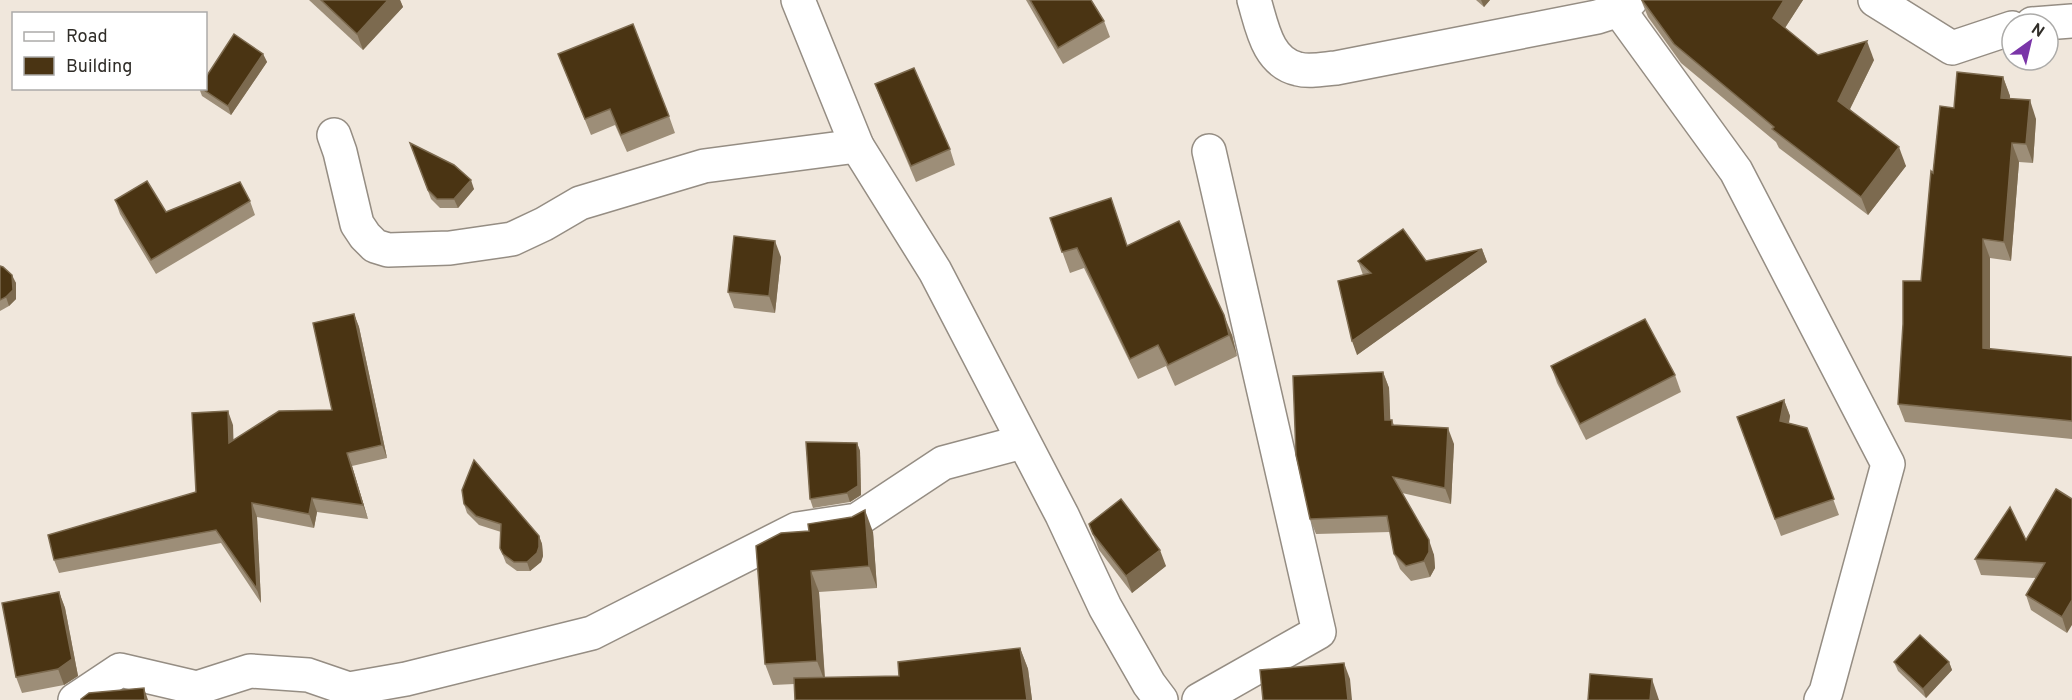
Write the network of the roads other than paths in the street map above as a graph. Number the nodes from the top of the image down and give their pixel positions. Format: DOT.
graph roads {
  1 [pos="798,0"];
  2 [pos="1254,0"];
  3 [pos="1875,0"];
  4 [pos="1625,5"];
  5 [pos="2000,32"];
  6 [pos="334,135"];
  7 [pos="857,146"];
  8 [pos="1209,151"];
  9 [pos="1023,442"];
  10 [pos="348,695"];
  11 [pos="75,700"];
  12 [pos="1161,700"];
  13 [pos="1199,700"];
  14 [pos="1821,700"];
  1 -- 7 [label="street"];
  2 -- 4 [label="street"];
  3 -- 5 [label="street"];
  4 -- 14 [label="street"];
  6 -- 7 [label="street"];
  7 -- 9 [label="street"];
  8 -- 13 [label="street"];
  9 -- 10 [label="street"];
  9 -- 12 [label="street"];
  10 -- 11 [label="street"];
}
